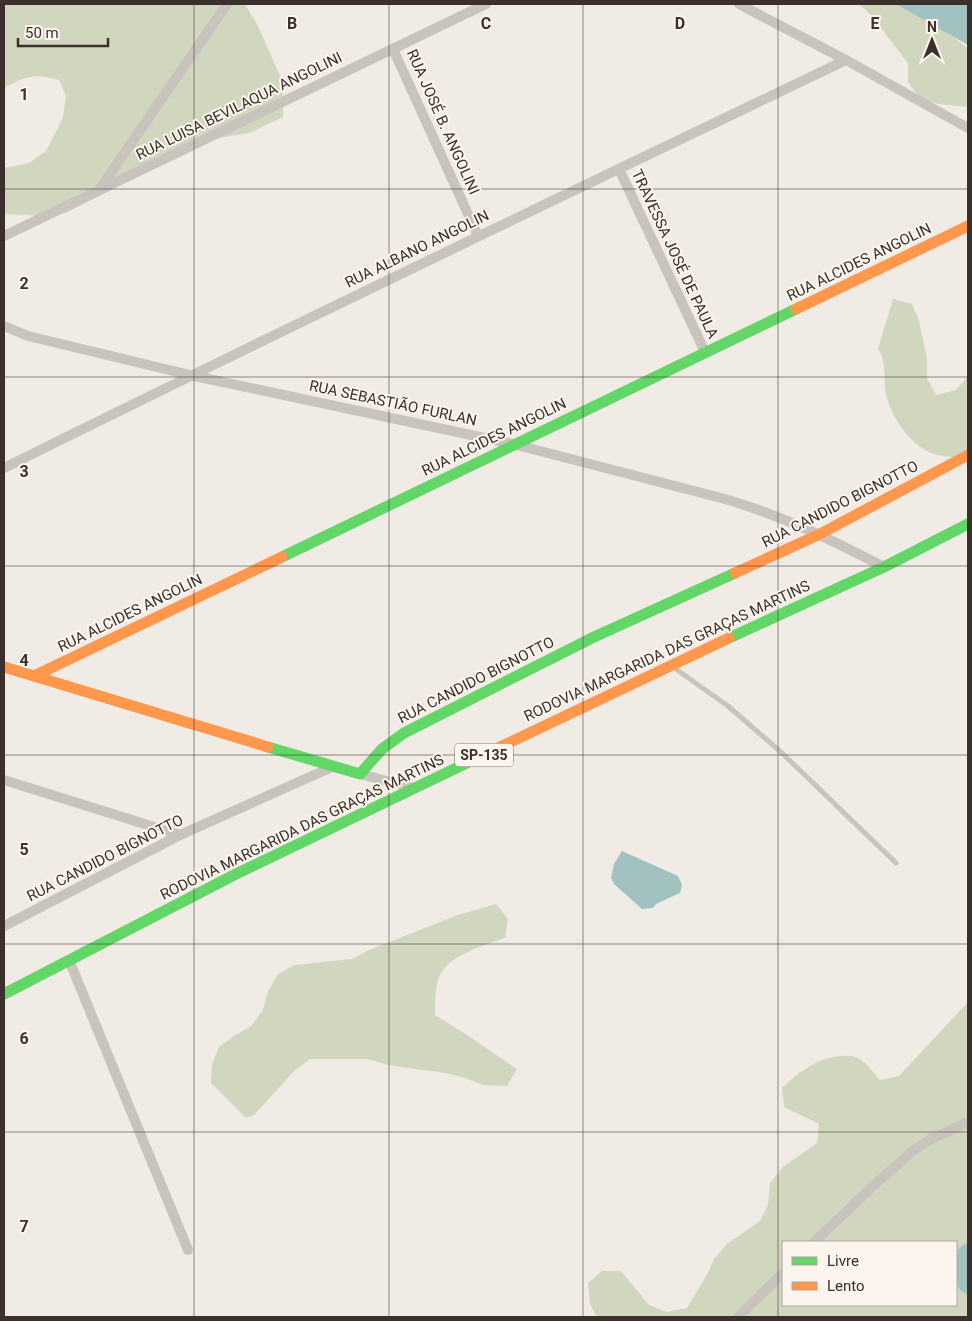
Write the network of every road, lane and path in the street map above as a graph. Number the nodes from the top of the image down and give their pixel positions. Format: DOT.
graph roads {
  1 [pos="227,4"];
  2 [pos="486,4"];
  3 [pos="738,4"];
  4 [pos="393,49"];
  5 [pos="846,60"];
  6 [pos="968,128"];
  7 [pos="619,169"];
  8 [pos="98,190"];
  9 [pos="968,226"];
  10 [pos="4,236"];
  11 [pos="478,236"];
  12 [pos="4,326"];
  13 [pos="705,352"];
  14 [pos="190,375"];
  15 [pos="514,444"];
  16 [pos="968,455"];
  17 [pos="4,468"];
  18 [pos="968,524"];
  19 [pos="820,534"];
  20 [pos="884,567"];
  21 [pos="671,665"];
  22 [pos="4,668"];
  23 [pos="34,676"];
  24 [pos="332,767"];
  25 [pos="360,774"];
  26 [pos="4,780"];
  27 [pos="415,788"];
  28 [pos="180,835"];
  29 [pos="896,863"];
  30 [pos="4,926"];
  31 [pos="69,960"];
  32 [pos="4,994"];
  33 [pos="968,1122"];
  34 [pos="815,1241"];
  35 [pos="188,1250"];
  36 [pos="782,1274"];
  37 [pos="738,1317"];
  1 -- 8 [label="street"];
  2 -- 4 [label="street, RUA LUISA BEVILAQUA ANGOLINI"];
  3 -- 5 [label="street"];
  4 -- 8 [label="street, RUA LUISA BEVILAQUA ANGOLINI"];
  4 -- 11 [label="street, RUA JOSÉ B. ANGOLINI"];
  5 -- 6 [label="street"];
  5 -- 7 [label="street, RUA ALBANO ANGOLIN"];
  7 -- 11 [label="street, RUA ALBANO ANGOLIN"];
  7 -- 13 [label="street, TRAVESSA JOSÉ DE PAULA"];
  8 -- 10 [label="street, RUA LUISA BEVILAQUA ANGOLINI"];
  9 -- 13 [label="street, RUA ALCIDES ANGOLIN"];
  11 -- 14 [label="street, RUA ALBANO ANGOLIN"];
  12 -- 14 [label="street, RUA SEBASTIÃO FURLAN"];
  13 -- 15 [label="street, RUA ALCIDES ANGOLIN"];
  14 -- 15 [label="street, RUA SEBASTIÃO FURLAN"];
  14 -- 17 [label="street, RUA ALBANO ANGOLIN"];
  15 -- 19 [label="street, RUA SEBASTIÃO FURLAN"];
  15 -- 23 [label="street, RUA ALCIDES ANGOLIN"];
  16 -- 19 [label="street, RUA CANDIDO BIGNOTTO"];
  18 -- 20 [label="street, RODOVIA MARGARIDA DAS GRAÇAS MARTINS / SP-135"];
  19 -- 20 [label="street, RUA SEBASTIÃO FURLAN"];
  19 -- 25 [label="street, RUA CANDIDO BIGNOTTO"];
  20 -- 21 [label="street, RODOVIA MARGARIDA DAS GRAÇAS MARTINS / SP-135"];
  21 -- 27 [label="street, RODOVIA MARGARIDA DAS GRAÇAS MARTINS / SP-135"];
  21 -- 29 [label="lane"];
  22 -- 23 [label="street"];
  23 -- 24 [label="street"];
  24 -- 25 [label="street"];
  24 -- 28 [label="street, RUA CANDIDO BIGNOTTO"];
  25 -- 27 [label="street"];
  26 -- 28 [label="street"];
  27 -- 31 [label="street, RODOVIA MARGARIDA DAS GRAÇAS MARTINS / SP-135"];
  28 -- 30 [label="street, RUA CANDIDO BIGNOTTO"];
  31 -- 32 [label="street, RODOVIA MARGARIDA DAS GRAÇAS MARTINS / SP-135"];
  31 -- 35 [label="street"];
  33 -- 34 [label="street"];
  36 -- 37 [label="street"];
}
